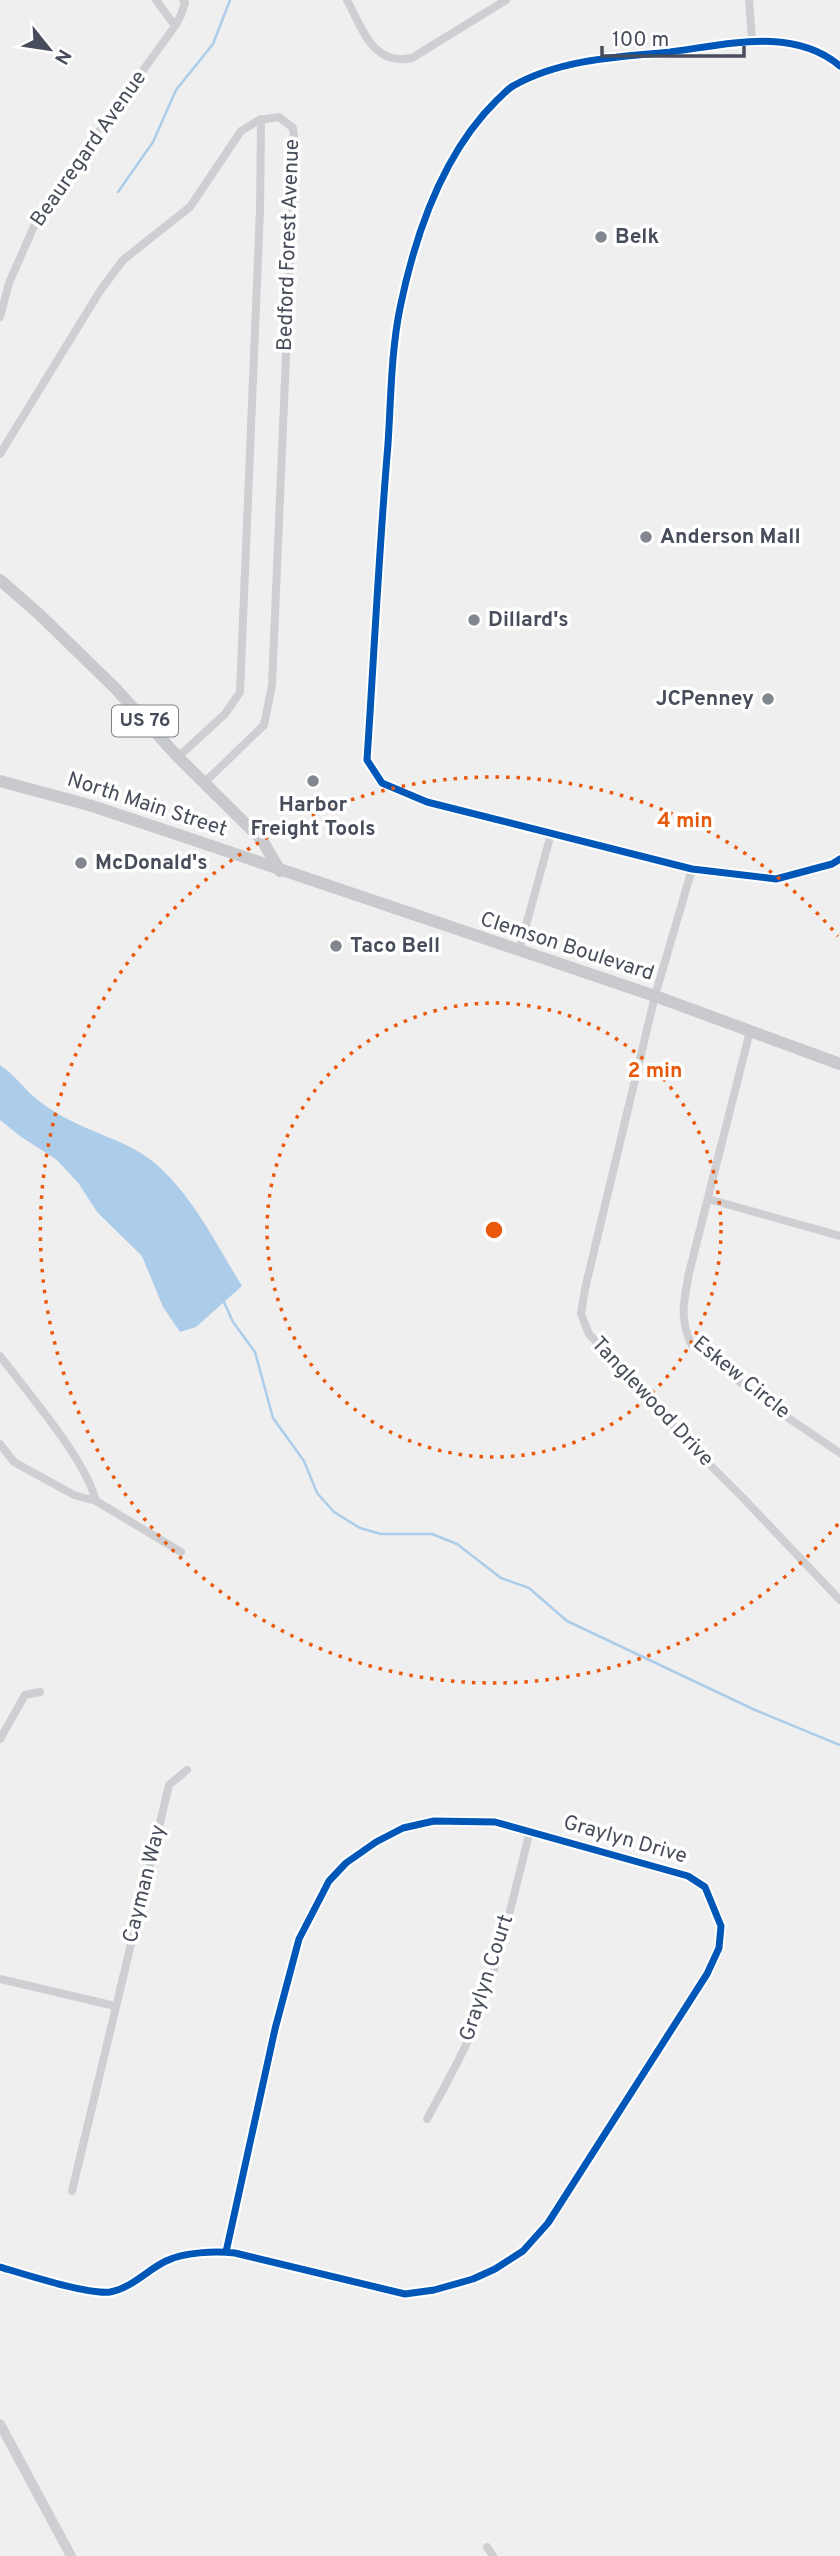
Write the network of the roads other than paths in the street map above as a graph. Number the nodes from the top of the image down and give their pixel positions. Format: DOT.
graph roads {
  1 [pos="156,0"];
  2 [pos="183,0"];
  3 [pos="347,0"];
  4 [pos="506,0"];
  5 [pos="749,0"];
  6 [pos="174,26"];
  7 [pos="752,40"];
  8 [pos="840,66"];
  9 [pos="261,119"];
  10 [pos="0,317"];
  11 [pos="0,454"];
  12 [pos="0,580"];
  13 [pos="178,757"];
  14 [pos="0,781"];
  15 [pos="204,783"];
  16 [pos="551,834"];
  17 [pos="840,859"];
  18 [pos="692,869"];
  19 [pos="280,871"];
  20 [pos="519,951"];
  21 [pos="655,996"];
  22 [pos="750,1031"];
  23 [pos="840,1064"];
  24 [pos="708,1199"];
  25 [pos="840,1236"];
  26 [pos="0,1356"];
  27 [pos="0,1444"];
  28 [pos="840,1453"];
  29 [pos="96,1501"];
  30 [pos="181,1552"];
  31 [pos="840,1600"];
  32 [pos="40,1692"];
  33 [pos="0,1739"];
  34 [pos="187,1770"];
  35 [pos="530,1831"];
  36 [pos="0,1979"];
  37 [pos="115,2006"];
  38 [pos="427,2119"];
  39 [pos="72,2191"];
  40 [pos="226,2252"];
  41 [pos="0,2267"];
  42 [pos="0,2424"];
  43 [pos="487,2547"];
  44 [pos="71,2556"];
  45 [pos="493,2556"];
  1 -- 6 [label="street"];
  2 -- 6 [label="street, Beauregard Avenue"];
  3 -- 4 [label="street"];
  5 -- 7 [label="street"];
  6 -- 10 [label="street, Beauregard Avenue"];
  7 -- 8 [label="street"];
  7 -- 16 [label="street"];
  9 -- 11 [label="street"];
  9 -- 13 [label="street, Bedford Forest Avenue"];
  9 -- 15 [label="street, Bedford Forest Avenue"];
  12 -- 13 [label="main road, US 76"];
  13 -- 15 [label="main road, US 76"];
  14 -- 19 [label="main road, North Main Street"];
  15 -- 19 [label="main road, US 76"];
  16 -- 18 [label="street"];
  16 -- 20 [label="street"];
  17 -- 18 [label="street"];
  18 -- 21 [label="street, Tanglewood Drive"];
  19 -- 20 [label="main road, Clemson Boulevard"];
  20 -- 21 [label="main road, Clemson Boulevard"];
  21 -- 22 [label="main road, Clemson Boulevard"];
  21 -- 31 [label="street, Tanglewood Drive"];
  22 -- 23 [label="main road, Clemson Boulevard"];
  22 -- 24 [label="street, Eskew Circle"];
  24 -- 25 [label="street"];
  24 -- 28 [label="street, Eskew Circle"];
  26 -- 29 [label="street"];
  27 -- 29 [label="street"];
  29 -- 30 [label="street"];
  32 -- 33 [label="street"];
  34 -- 37 [label="street, Cayman Way"];
  35 -- 38 [label="street, Graylyn Court"];
  35 -- 40 [label="street, Graylyn Drive"];
  35 -- 40 [label="street, Graylyn Drive"];
  36 -- 37 [label="street"];
  37 -- 39 [label="street, Cayman Way"];
  40 -- 41 [label="street, Graylyn Drive"];
  42 -- 44 [label="street"];
  43 -- 45 [label="street"];
}
